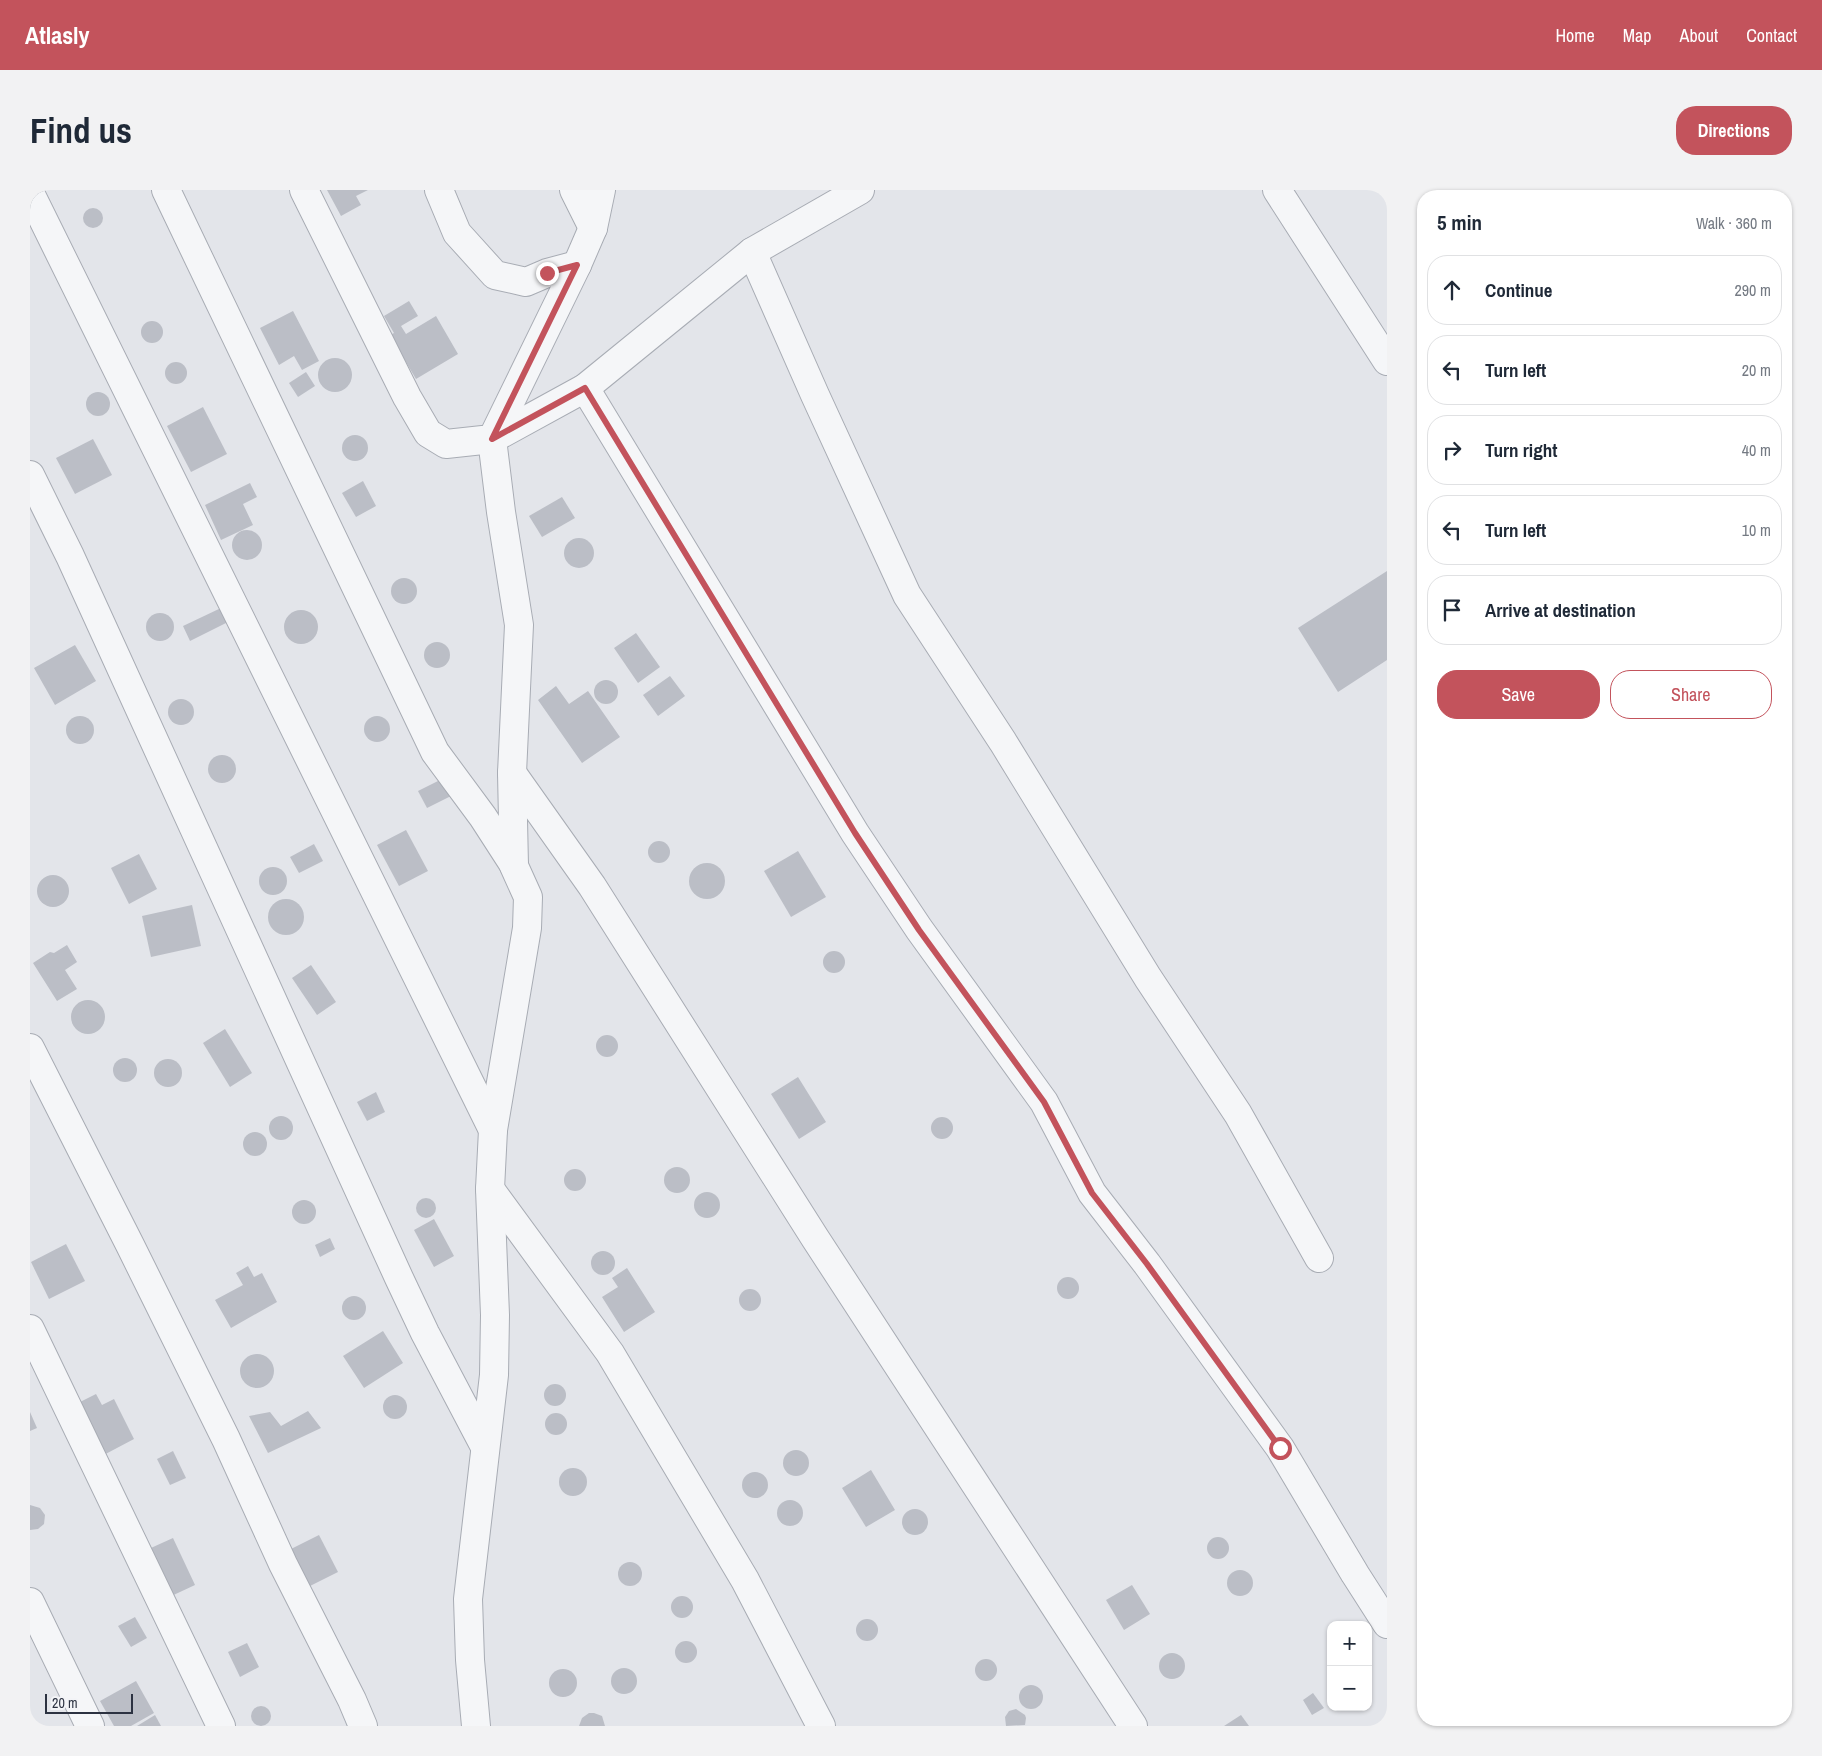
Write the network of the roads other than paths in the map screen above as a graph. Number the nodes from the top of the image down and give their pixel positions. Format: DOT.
graph roads {
  1 [pos="166,190"];
  2 [pos="304,190"];
  3 [pos="438,190"];
  4 [pos="574,190"];
  5 [pos="601,190"];
  6 [pos="860,190"];
  7 [pos="1277,190"];
  8 [pos="30,193"];
  9 [pos="593,228"];
  10 [pos="752,252"];
  11 [pos="577,265"];
  12 [pos="1387,361"];
  13 [pos="585,388"];
  14 [pos="492,439"];
  15 [pos="30,475"];
  16 [pos="512,773"];
  17 [pos="514,866"];
  18 [pos="30,1048"];
  19 [pos="494,1130"];
  20 [pos="490,1189"];
  21 [pos="1319,1258"];
  22 [pos="30,1329"];
  23 [pos="486,1448"];
  24 [pos="30,1602"];
  25 [pos="1387,1624"];
  26 [pos="90,1726"];
  27 [pos="221,1726"];
  28 [pos="363,1726"];
  29 [pos="476,1726"];
  30 [pos="820,1726"];
  31 [pos="1133,1726"];
  1 -- 17 [label="street"];
  2 -- 14 [label="street"];
  3 -- 11 [label="street"];
  4 -- 9 [label="street"];
  5 -- 9 [label="street"];
  6 -- 10 [label="street"];
  7 -- 12 [label="street"];
  8 -- 19 [label="street"];
  9 -- 11 [label="street"];
  10 -- 13 [label="street"];
  10 -- 21 [label="street"];
  11 -- 14 [label="street"];
  13 -- 14 [label="street"];
  13 -- 25 [label="street"];
  14 -- 16 [label="street"];
  15 -- 23 [label="street"];
  16 -- 17 [label="street"];
  16 -- 31 [label="street"];
  17 -- 19 [label="street"];
  18 -- 28 [label="street"];
  19 -- 20 [label="street"];
  20 -- 23 [label="street"];
  20 -- 30 [label="street"];
  22 -- 27 [label="street"];
  23 -- 29 [label="street"];
  24 -- 26 [label="street"];
}
